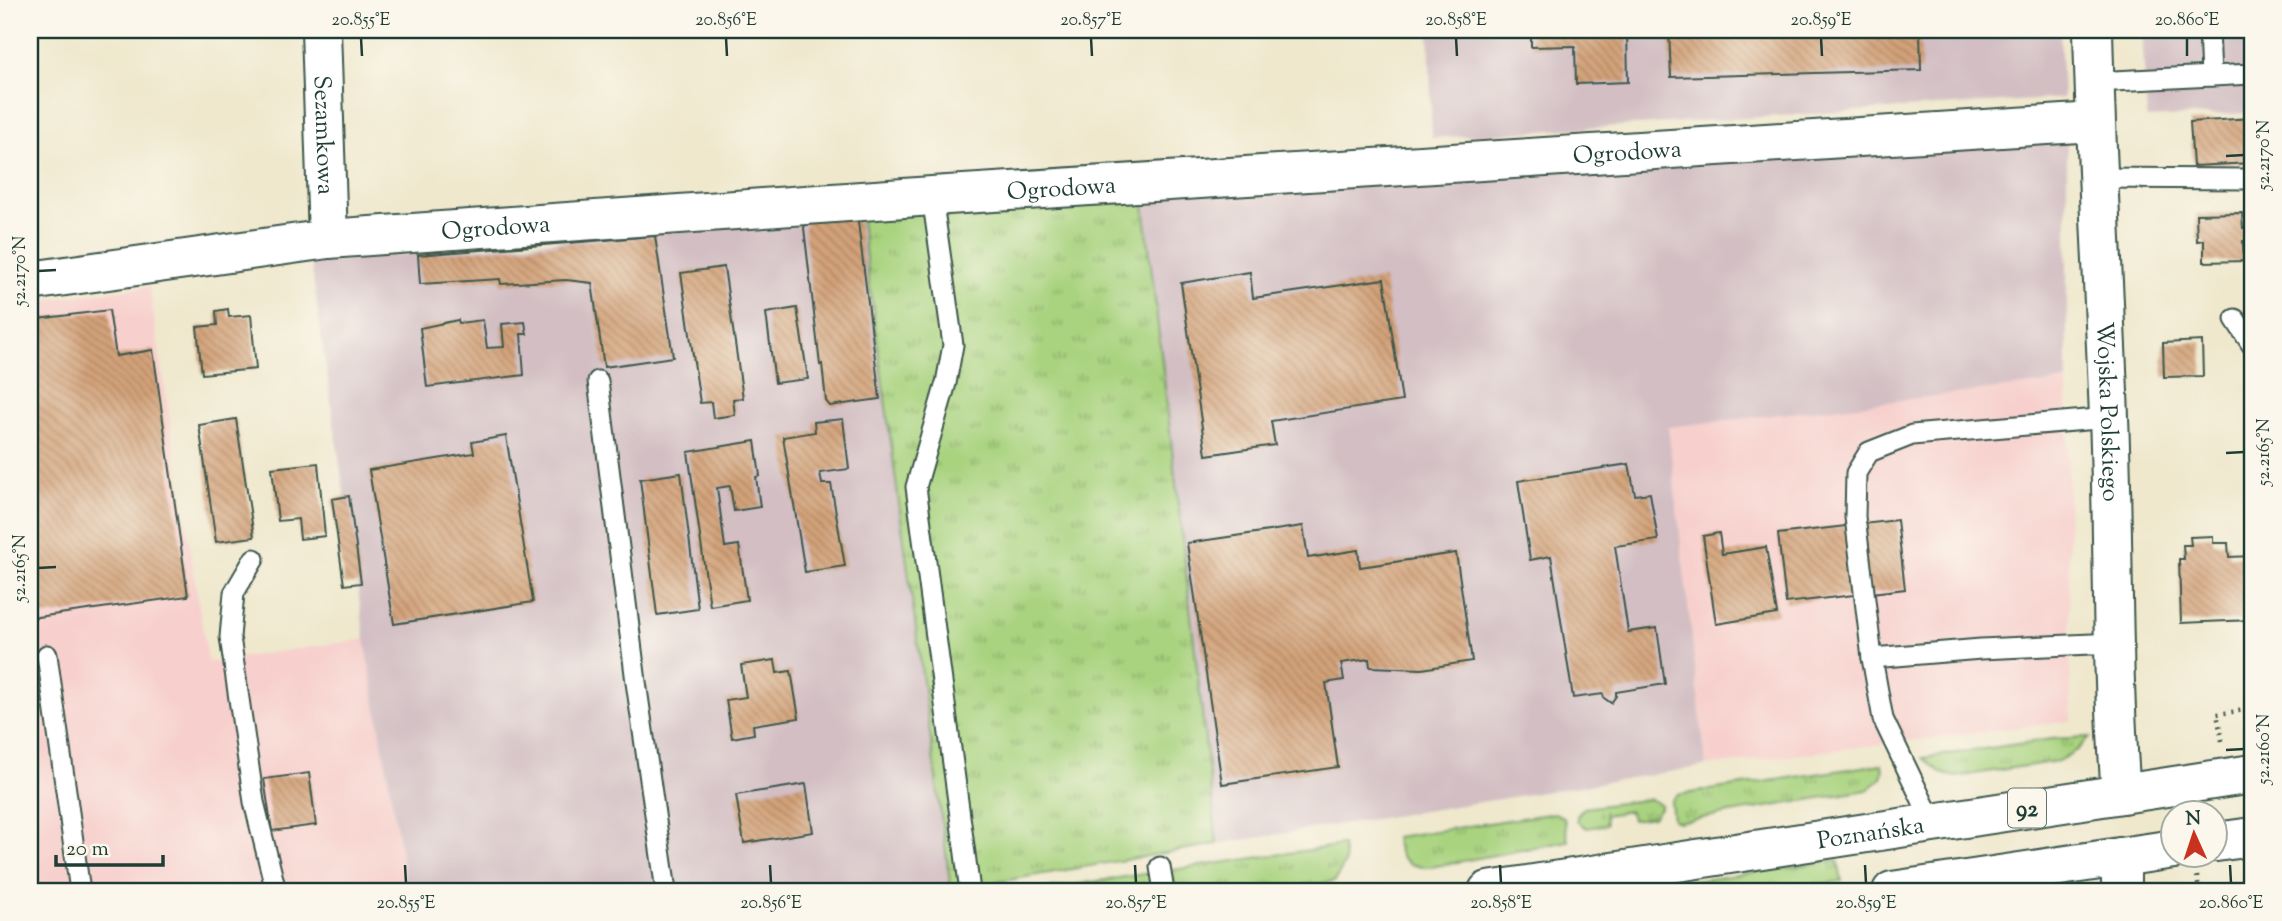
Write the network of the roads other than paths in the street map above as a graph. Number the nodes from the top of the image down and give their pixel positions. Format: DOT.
graph roads {
  1 [pos="321,30"];
  2 [pos="2093,30"];
  3 [pos="2208,30"];
  4 [pos="2252,74"];
  5 [pos="2211,76"];
  6 [pos="2094,82"];
  7 [pos="2095,122"];
  8 [pos="2097,178"];
  9 [pos="2246,179"];
  10 [pos="932,196"];
  11 [pos="328,239"];
  12 [pos="30,281"];
  13 [pos="2235,319"];
  14 [pos="2252,345"];
  15 [pos="598,382"];
  16 [pos="2109,418"];
  17 [pos="254,559"];
  18 [pos="2115,643"];
  19 [pos="47,655"];
  20 [pos="1872,658"];
  21 [pos="2240,776"];
  22 [pos="2121,794"];
  23 [pos="1933,823"];
  24 [pos="2252,837"];
  25 [pos="2230,840"];
  26 [pos="2160,856"];
  27 [pos="1160,867"];
  28 [pos="2121,874"];
  29 [pos="80,891"];
  30 [pos="276,891"];
  31 [pos="666,891"];
  32 [pos="970,891"];
  33 [pos="1164,891"];
  34 [pos="1488,891"];
  35 [pos="1892,891"];
  1 -- 11 [label="street, Sezamkowa"];
  2 -- 6 [label="street, Wojska Polskiego"];
  3 -- 5 [label="lane"];
  4 -- 5 [label="lane"];
  5 -- 6 [label="lane"];
  6 -- 7 [label="street, Wojska Polskiego"];
  7 -- 8 [label="street, Wojska Polskiego"];
  7 -- 10 [label="street, Ogrodowa"];
  8 -- 9 [label="lane"];
  8 -- 16 [label="street, Wojska Polskiego"];
  10 -- 11 [label="street, Ogrodowa"];
  10 -- 32 [label="lane"];
  11 -- 12 [label="street, Ogrodowa"];
  13 -- 14 [label="lane"];
  15 -- 31 [label="lane"];
  16 -- 18 [label="street, Wojska Polskiego"];
  16 -- 20 [label="lane"];
  17 -- 30 [label="lane"];
  18 -- 20 [label="lane"];
  18 -- 22 [label="street, Wojska Polskiego"];
  19 -- 29 [label="lane"];
  20 -- 23 [label="lane"];
  21 -- 22 [label="street, Poznańska / 92"];
  22 -- 23 [label="street, Poznańska / 92"];
  23 -- 34 [label="street, Poznańska / 92"];
  24 -- 25 [label="street"];
  26 -- 28 [label="street"];
  27 -- 33 [label="lane"];
  28 -- 35 [label="street"];
}
